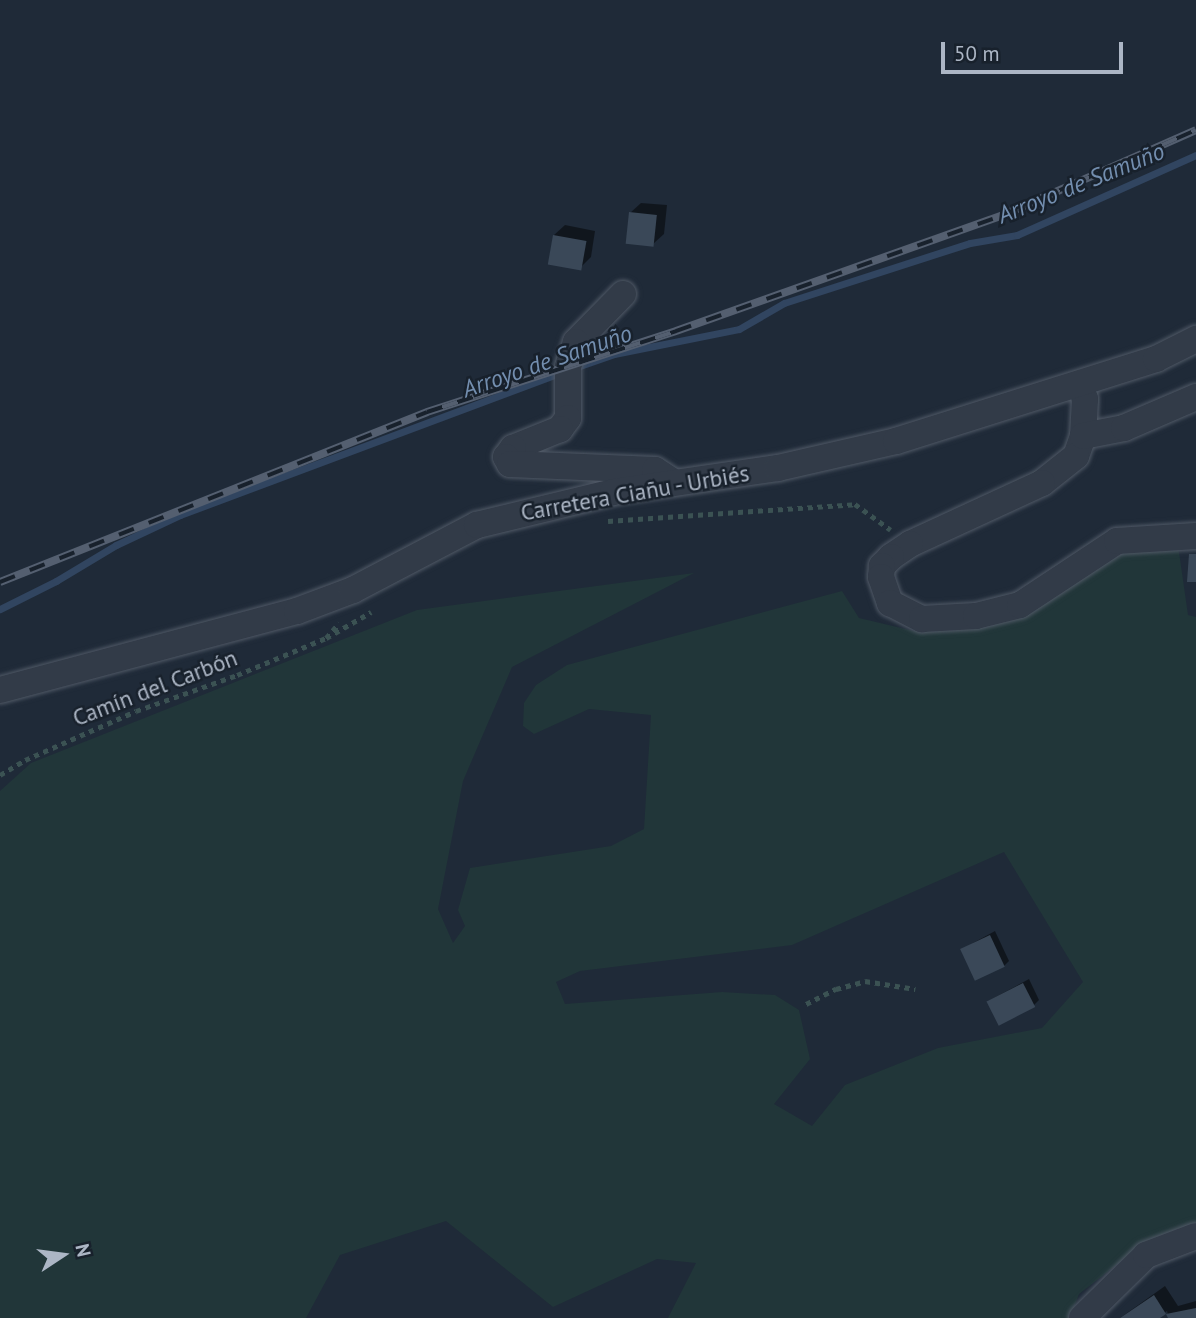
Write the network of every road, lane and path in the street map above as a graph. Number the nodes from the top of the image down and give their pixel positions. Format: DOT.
graph roads {
  1 [pos="623,294"];
  2 [pos="1196,339"];
  3 [pos="1080,384"];
  4 [pos="1196,397"];
  5 [pos="1083,436"];
  6 [pos="674,482"];
  7 [pos="599,522"];
  8 [pos="1196,536"];
  9 [pos="910,544"];
  10 [pos="353,590"];
  11 [pos="383,604"];
  12 [pos="326,638"];
  13 [pos="0,690"];
  14 [pos="0,775"];
  15 [pos="915,989"];
  16 [pos="806,1004"];
  17 [pos="1196,1236"];
  18 [pos="1082,1318"];
  1 -- 6 [label="street"];
  2 -- 3 [label="street, Carretera Ciañu - Urbiés"];
  3 -- 5 [label="street"];
  3 -- 6 [label="street, Carretera Ciañu - Urbiés"];
  4 -- 5 [label="street"];
  5 -- 9 [label="street"];
  6 -- 10 [label="street, Carretera Ciañu - Urbiés"];
  7 -- 9 [label="path"];
  8 -- 9 [label="street"];
  10 -- 12 [label="path, Camín del Carbón"];
  10 -- 13 [label="street, Carretera Ciañu - Urbiés"];
  11 -- 12 [label="path, Camín del Carbón"];
  12 -- 14 [label="path, Camín del Carbón"];
  15 -- 16 [label="path"];
  17 -- 18 [label="street"];
}
